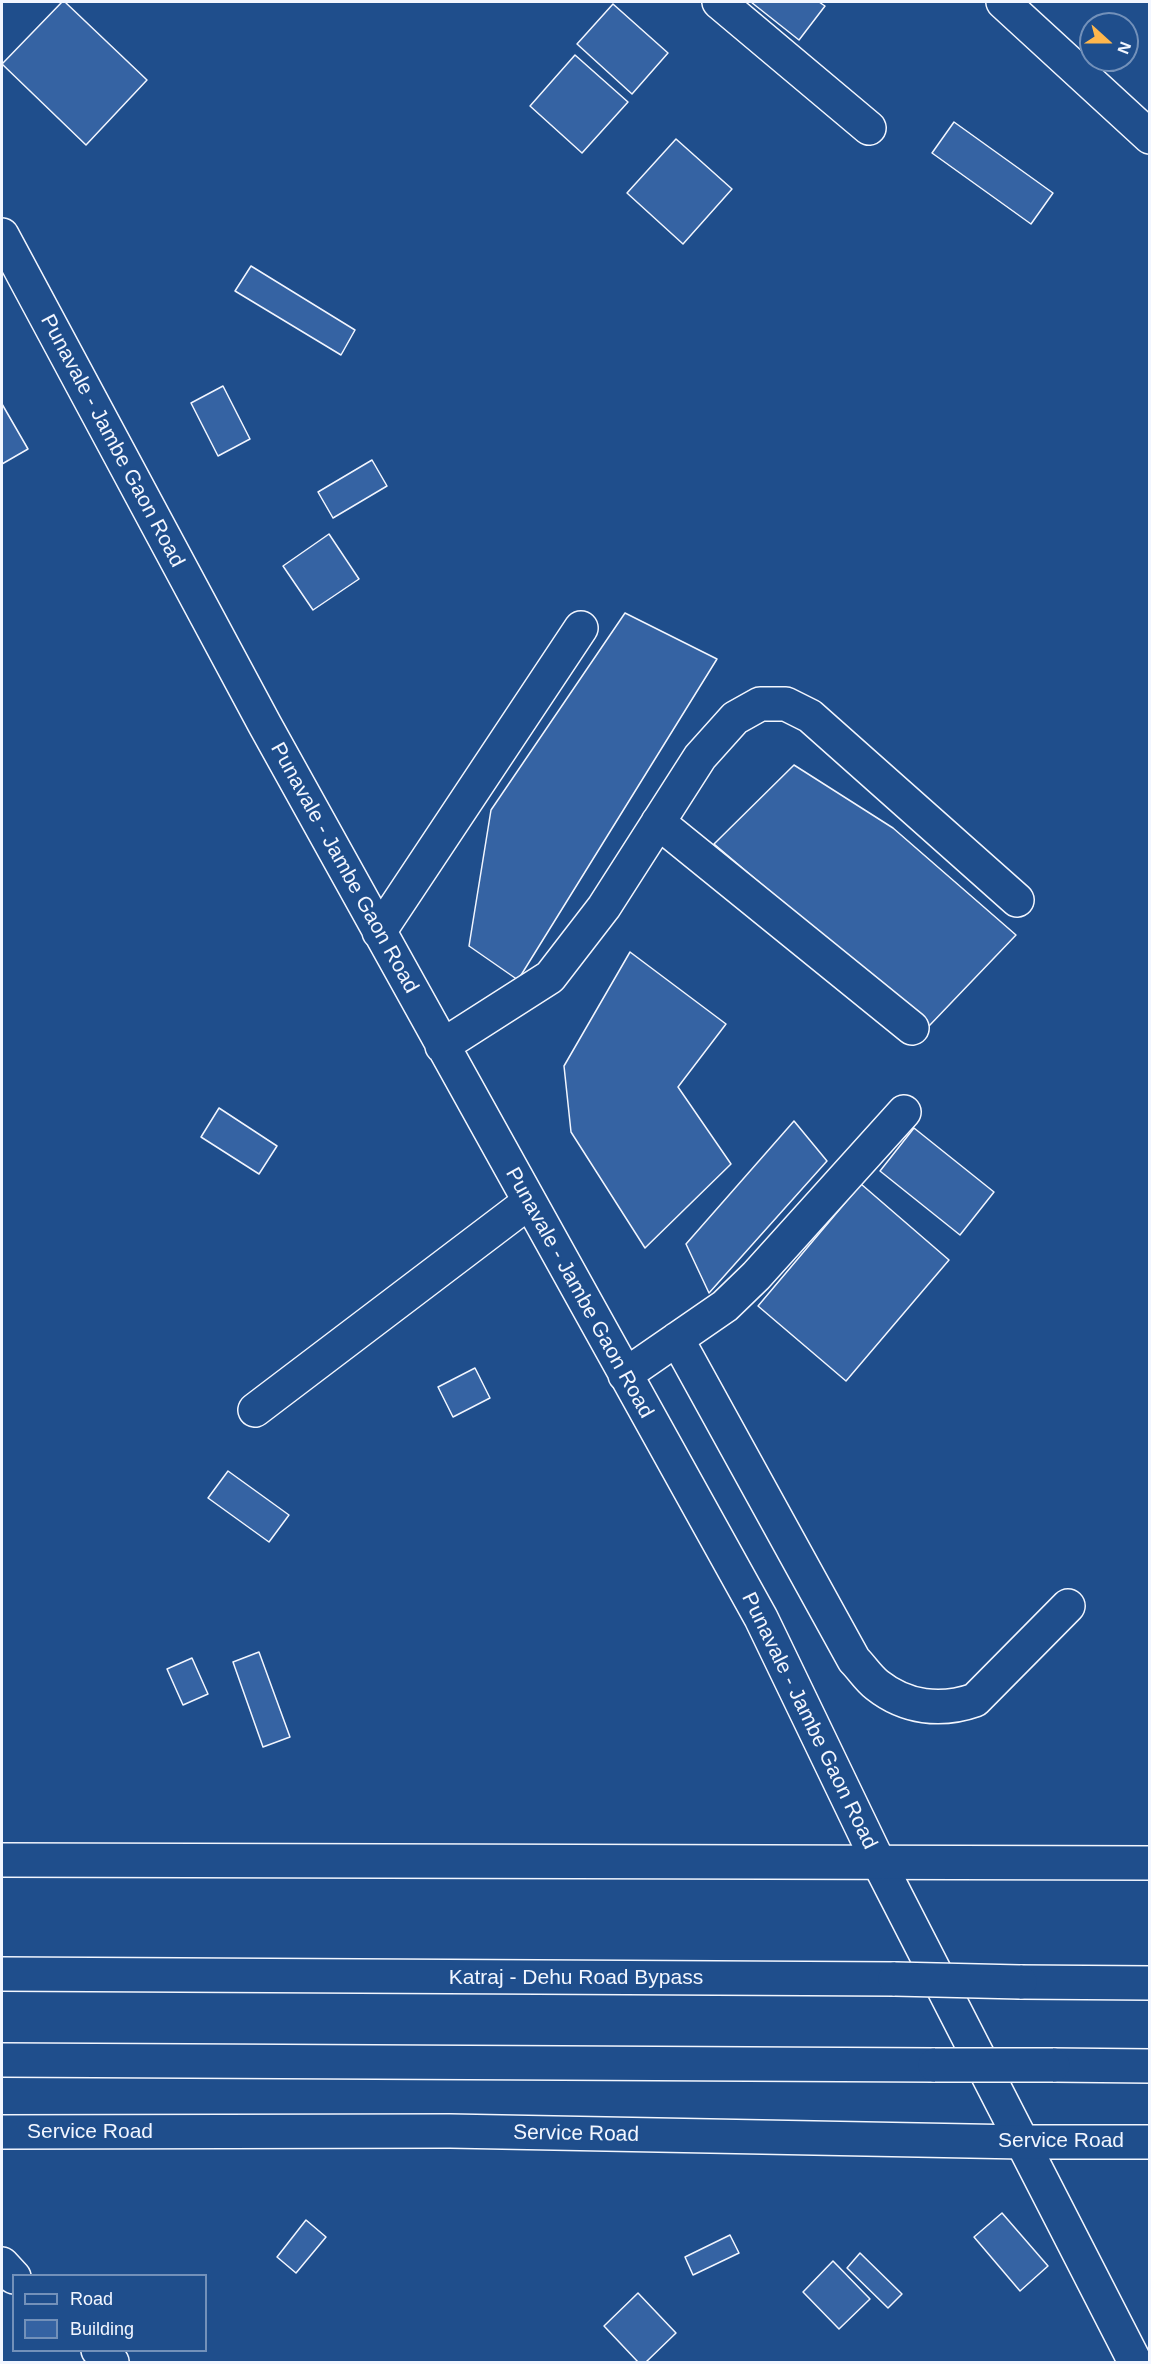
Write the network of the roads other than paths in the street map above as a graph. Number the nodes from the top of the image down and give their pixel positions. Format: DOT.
graph roads {
  1 [pos="719,2"];
  2 [pos="1003,2"];
  3 [pos="869,128"];
  4 [pos="1149,137"];
  5 [pos="2,235"];
  6 [pos="581,628"];
  7 [pos="658,822"];
  8 [pos="1017,900"];
  9 [pos="380,932"];
  10 [pos="912,1028"];
  11 [pos="442,1046"];
  12 [pos="904,1112"];
  13 [pos="529,1202"];
  14 [pos="677,1339"];
  15 [pos="625,1376"];
  16 [pos="255,1410"];
  17 [pos="1068,1606"];
  18 [pos="2,1860"];
  19 [pos="878,1861"];
  20 [pos="1149,1863"];
  21 [pos="2,1974"];
  22 [pos="1149,1983"];
  23 [pos="2,2060"];
  24 [pos="1149,2066"];
  25 [pos="2,2132"];
  26 [pos="1022,2142"];
  27 [pos="1149,2142"];
  28 [pos="100,2352"];
  29 [pos="112,2362"];
  30 [pos="1136,2362"];
  1 -- 3 [label="main road"];
  2 -- 4 [label="main road"];
  5 -- 9 [label="main road, Punavale - Jambe Gaon Road"];
  6 -- 9 [label="main road"];
  7 -- 8 [label="main road"];
  7 -- 10 [label="main road"];
  7 -- 11 [label="main road"];
  9 -- 11 [label="main road, Punavale - Jambe Gaon Road"];
  11 -- 13 [label="main road, Punavale - Jambe Gaon Road"];
  12 -- 14 [label="main road"];
  13 -- 15 [label="main road, Punavale - Jambe Gaon Road"];
  13 -- 16 [label="main road"];
  14 -- 15 [label="main road"];
  14 -- 17 [label="main road"];
  15 -- 19 [label="main road, Punavale - Jambe Gaon Road"];
  18 -- 19 [label="main road"];
  19 -- 20 [label="main road"];
  19 -- 26 [label="main road, Punavale - Jambe Gaon Road"];
  21 -- 22 [label="main road, Katraj - Dehu Road Bypass, bridge"];
  23 -- 24 [label="main road, bridge"];
  25 -- 26 [label="main road, Service Road"];
  26 -- 27 [label="main road, Service Road"];
  26 -- 30 [label="main road, Punavale - Jambe Gaon Road"];
  28 -- 29 [label="main road"];
}
